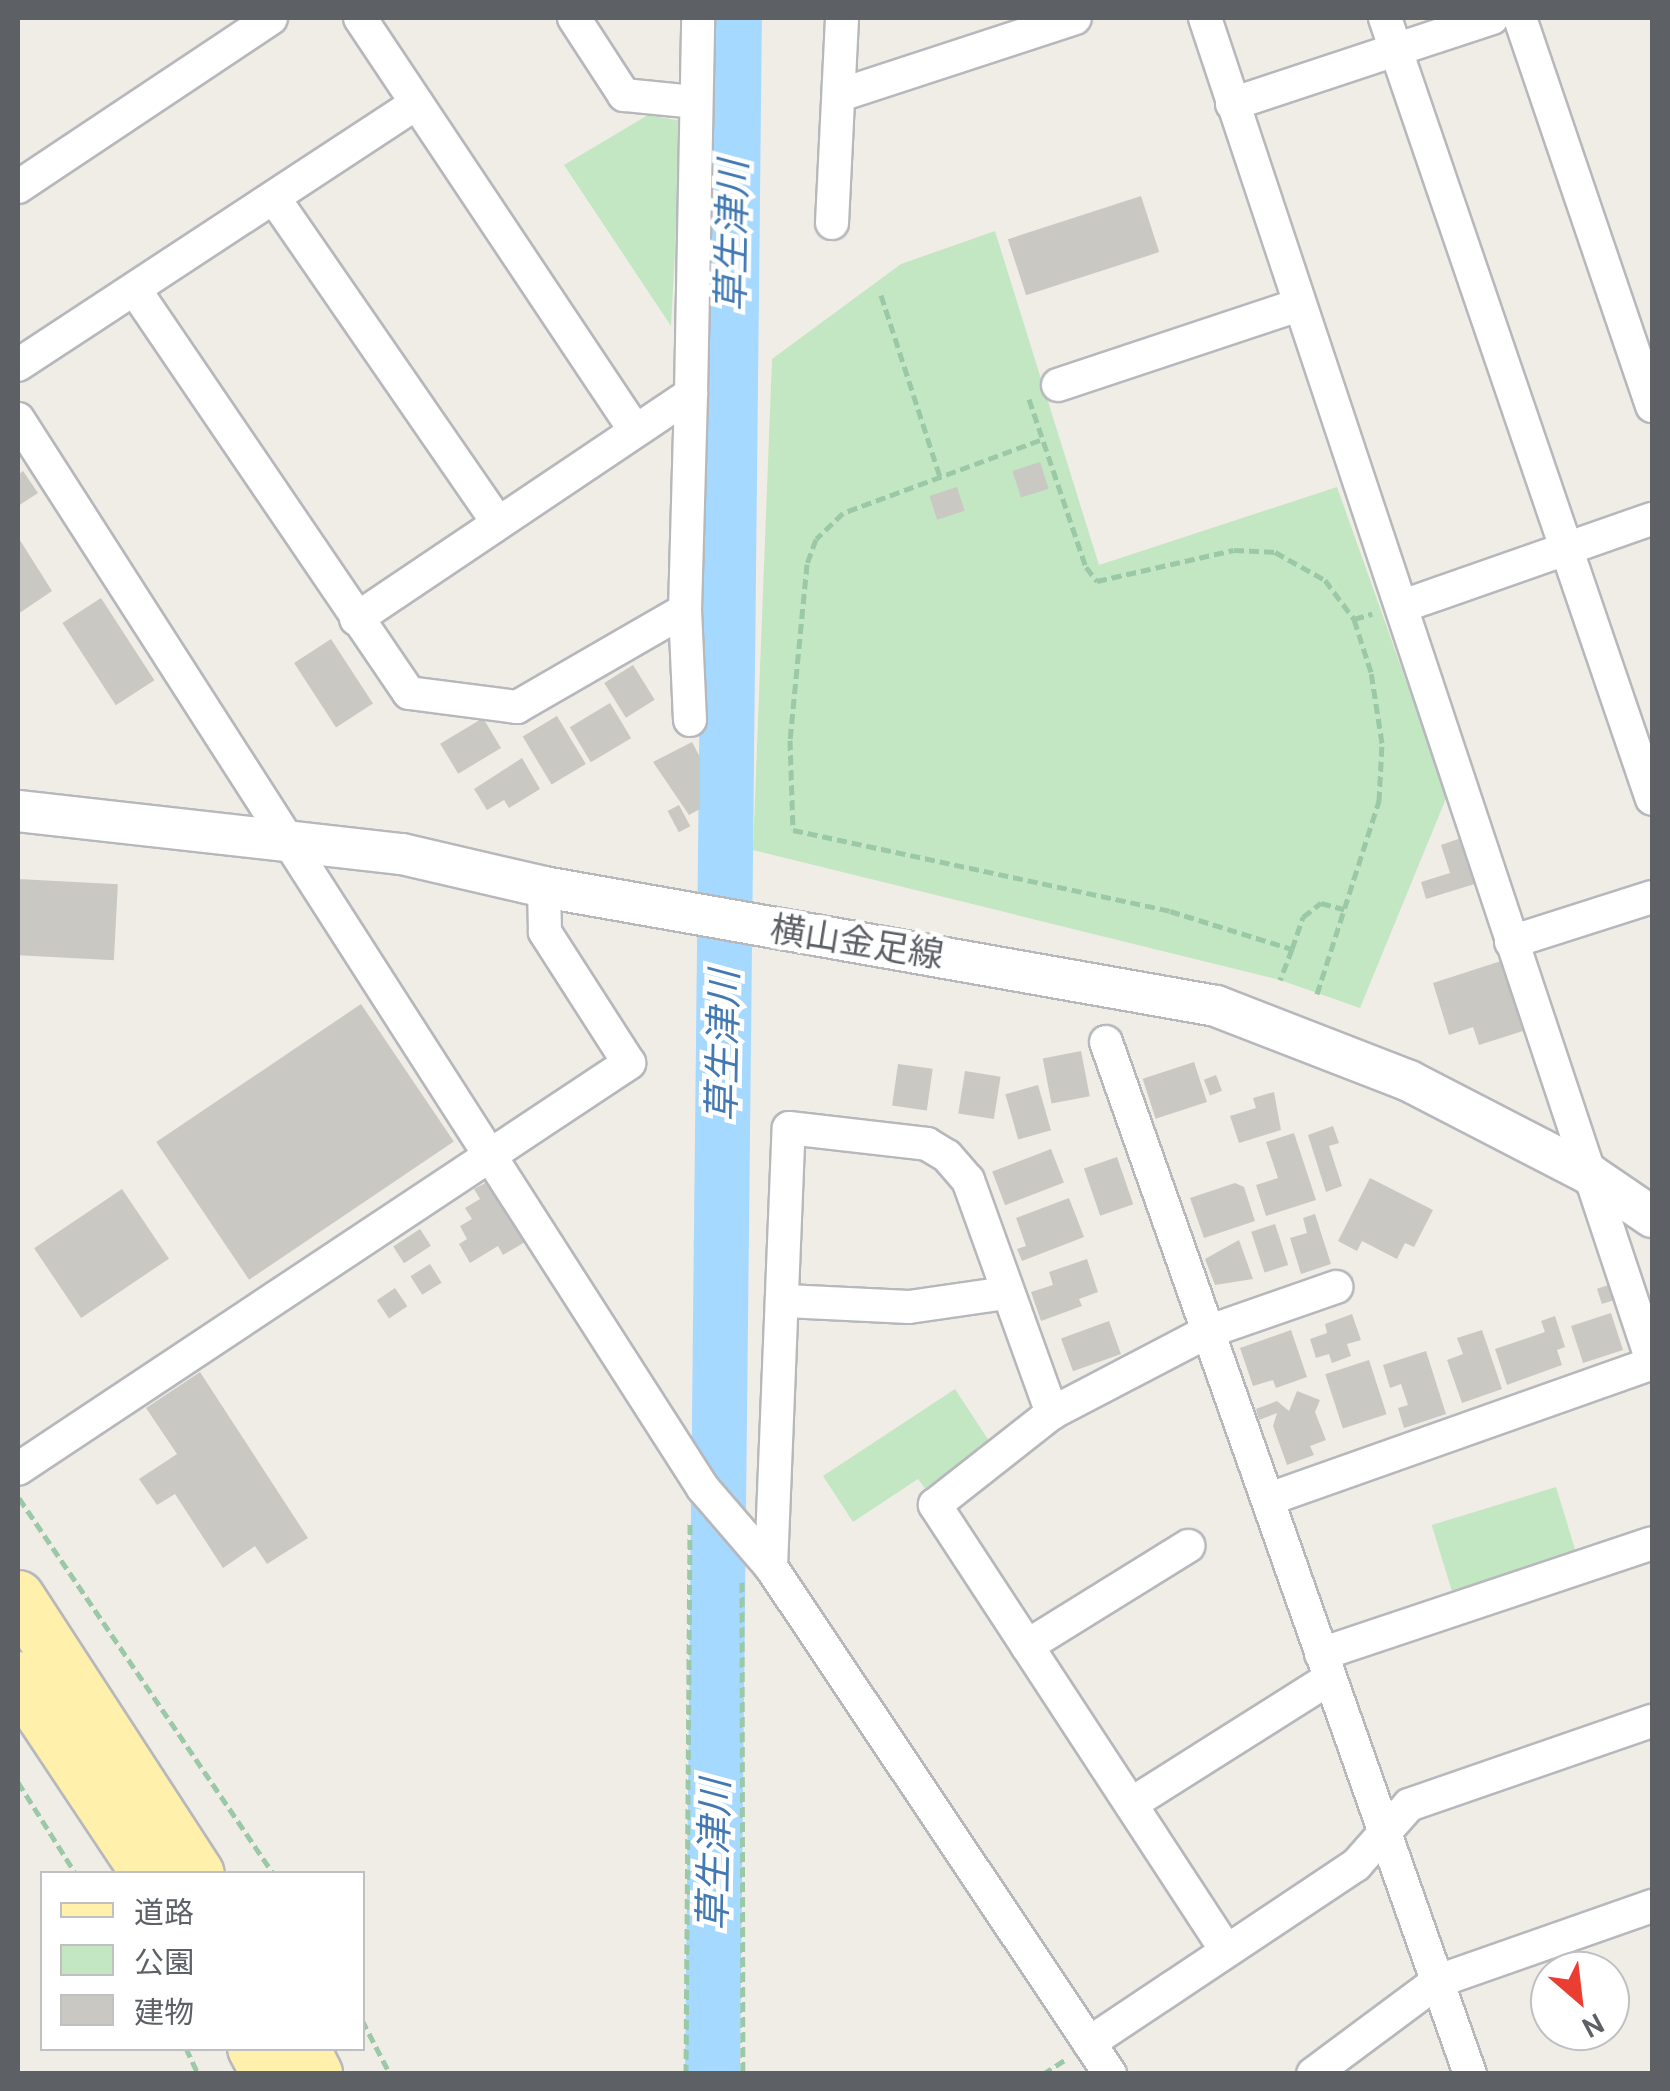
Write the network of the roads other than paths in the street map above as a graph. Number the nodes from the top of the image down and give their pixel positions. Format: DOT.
graph roads {
  1 [pos="360,18"];
  2 [pos="574,18"];
  3 [pos="698,18"];
  4 [pos="842,18"];
  5 [pos="1075,18"];
  6 [pos="1205,18"];
  7 [pos="1385,18"];
  8 [pos="1492,18"];
  9 [pos="1520,18"];
  10 [pos="260,21"];
  11 [pos="1030,25"];
  12 [pos="1397,50"];
  13 [pos="840,95"];
  14 [pos="696,102"];
  15 [pos="417,103"];
  16 [pos="1232,104"];
  17 [pos="18,187"];
  18 [pos="274,198"];
  19 [pos="832,224"];
  20 [pos="135,290"];
  21 [pos="1299,305"];
  22 [pos="18,366"];
  23 [pos="1058,385"];
  24 [pos="691,394"];
  25 [pos="1652,406"];
  26 [pos="18,419"];
  27 [pos="634,430"];
  28 [pos="1652,520"];
  29 [pos="498,523"];
  30 [pos="1566,549"];
  31 [pos="1403,606"];
  32 [pos="685,610"];
  33 [pos="356,619"];
  34 [pos="690,720"];
  35 [pos="1652,799"];
  36 [pos="18,811"];
  37 [pos="282,839"];
  38 [pos="544,887"];
  39 [pos="1652,897"];
  40 [pos="1511,942"];
  41 [pos="1106,1042"];
  42 [pos="493,1155"];
  43 [pos="1589,1174"];
  44 [pos="1652,1217"];
  45 [pos="1336,1288"];
  46 [pos="1006,1293"];
  47 [pos="786,1301"];
  48 [pos="1207,1332"];
  49 [pos="1652,1362"];
  50 [pos="1052,1413"];
  51 [pos="18,1469"];
  52 [pos="1268,1499"];
  53 [pos="1652,1544"];
  54 [pos="1188,1546"];
  55 [pos="771,1567"];
  56 [pos="18,1597"];
  57 [pos="1027,1646"];
  58 [pos="1325,1667"];
  59 [pos="18,1678"];
  60 [pos="1652,1721"];
  61 [pos="1131,1804"];
  62 [pos="1385,1831"];
  63 [pos="146,1871"];
  64 [pos="196,1871"];
  65 [pos="1652,1906"];
  66 [pos="1226,1950"];
  67 [pos="1438,1981"];
  68 [pos="1089,2043"];
  69 [pos="256,2051"];
  70 [pos="304,2051"];
  71 [pos="268,2074"];
  72 [pos="316,2074"];
  73 [pos="1110,2074"];
  74 [pos="1313,2074"];
  75 [pos="1470,2074"];
  1 -- 15 [label="street"];
  2 -- 14 [label="street"];
  3 -- 14 [label="street"];
  4 -- 13 [label="street"];
  5 -- 11 [label="street"];
  6 -- 16 [label="street"];
  7 -- 12 [label="street"];
  8 -- 12 [label="street"];
  9 -- 25 [label="street"];
  10 -- 17 [label="street"];
  11 -- 13 [label="street"];
  12 -- 16 [label="street"];
  12 -- 30 [label="street"];
  13 -- 19 [label="street"];
  14 -- 24 [label="street"];
  15 -- 18 [label="street"];
  15 -- 27 [label="street"];
  16 -- 21 [label="street"];
  18 -- 20 [label="street"];
  18 -- 29 [label="street"];
  20 -- 22 [label="street"];
  20 -- 33 [label="street"];
  21 -- 23 [label="street"];
  21 -- 31 [label="street"];
  24 -- 27 [label="street"];
  24 -- 32 [label="street"];
  26 -- 37 [label="street"];
  27 -- 29 [label="street"];
  28 -- 30 [label="street"];
  29 -- 33 [label="street"];
  30 -- 31 [label="street"];
  30 -- 35 [label="street"];
  31 -- 40 [label="street"];
  32 -- 33 [label="street"];
  32 -- 34 [label="street"];
  36 -- 37 [label="street, 横山金足線"];
  37 -- 38 [label="street, 横山金足線"];
  37 -- 42 [label="street"];
  38 -- 42 [label="street"];
  38 -- 43 [label="street, 横山金足線"];
  39 -- 40 [label="street"];
  40 -- 43 [label="street"];
  41 -- 48 [label="street"];
  42 -- 51 [label="street"];
  42 -- 55 [label="street"];
  43 -- 44 [label="street, 横山金足線"];
  43 -- 49 [label="street"];
  45 -- 48 [label="street"];
  46 -- 47 [label="street"];
  46 -- 47 [label="street"];
  46 -- 50 [label="street"];
  47 -- 55 [label="street"];
  48 -- 50 [label="street"];
  48 -- 52 [label="street"];
  49 -- 52 [label="street"];
  50 -- 57 [label="street"];
  52 -- 58 [label="street"];
  53 -- 58 [label="street"];
  54 -- 57 [label="street"];
  55 -- 68 [label="street"];
  56 -- 64 [label="main road"];
  57 -- 61 [label="street"];
  58 -- 61 [label="street"];
  58 -- 62 [label="street"];
  59 -- 63 [label="main road"];
  60 -- 62 [label="street"];
  61 -- 66 [label="street"];
  62 -- 66 [label="street"];
  62 -- 67 [label="street"];
  65 -- 67 [label="street"];
  66 -- 68 [label="street"];
  67 -- 74 [label="street"];
  67 -- 75 [label="street"];
  68 -- 73 [label="street"];
  69 -- 71 [label="main road"];
  70 -- 72 [label="main road"];
}
